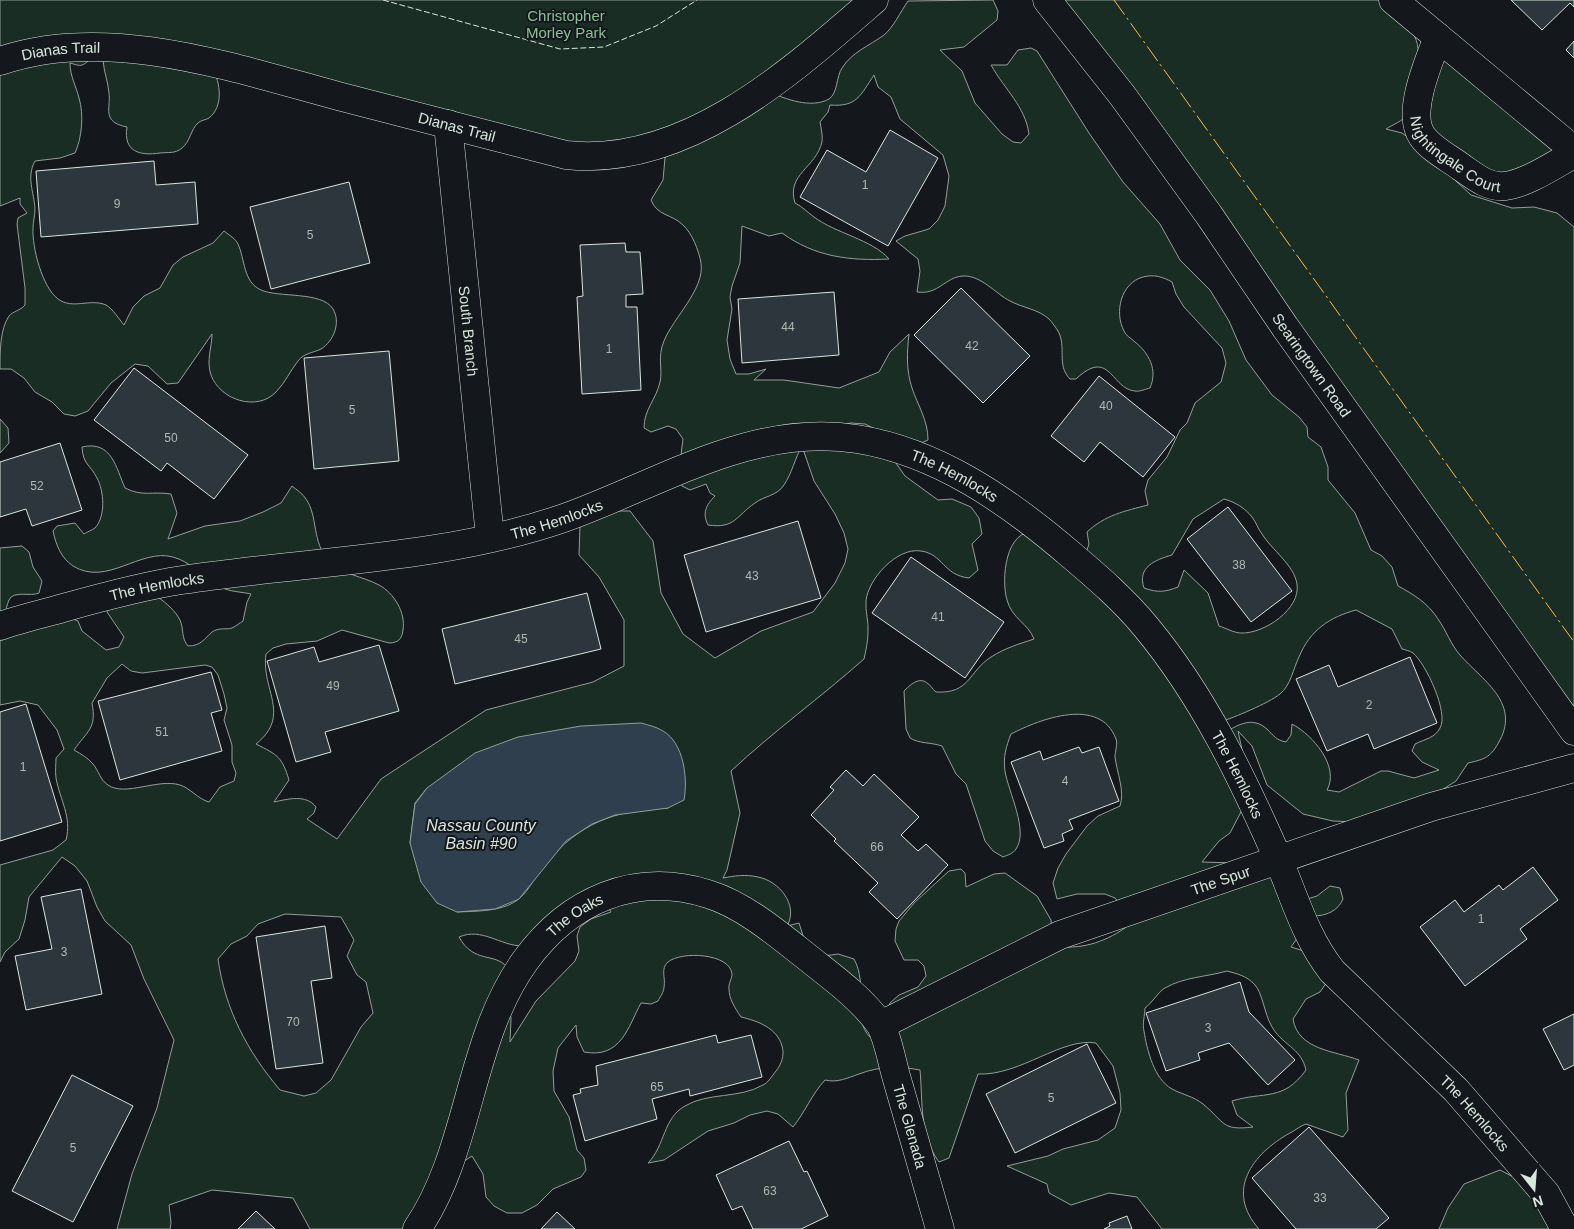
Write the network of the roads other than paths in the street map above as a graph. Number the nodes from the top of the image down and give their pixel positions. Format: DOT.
graph roads {
  1 [pos="874,0"];
  2 [pos="1047,0"];
  3 [pos="1393,0"];
  4 [pos="1438,37"];
  5 [pos="0,62"];
  6 [pos="448,124"];
  7 [pos="1574,150"];
  8 [pos="1574,154"];
  9 [pos="490,537"];
  10 [pos="0,626"];
  11 [pos="1574,731"];
  12 [pos="1574,768"];
  13 [pos="1278,860"];
  14 [pos="881,1024"];
  15 [pos="417,1229"];
  16 [pos="940,1229"];
  17 [pos="1565,1229"];
  1 -- 6 [label="street, Dianas Trail"];
  2 -- 11 [label="street, Searingtown Road"];
  3 -- 4 [label="street"];
  4 -- 7 [label="street"];
  4 -- 8 [label="street, Nightingale Court"];
  5 -- 6 [label="street, Dianas Trail"];
  6 -- 9 [label="street, South Branch"];
  9 -- 10 [label="street, The Hemlocks"];
  9 -- 13 [label="street, The Hemlocks"];
  12 -- 13 [label="street, The Spur"];
  13 -- 14 [label="street, The Spur"];
  13 -- 17 [label="street, The Hemlocks"];
  14 -- 15 [label="street, The Oaks"];
  14 -- 16 [label="street, The Glenada"];
}
